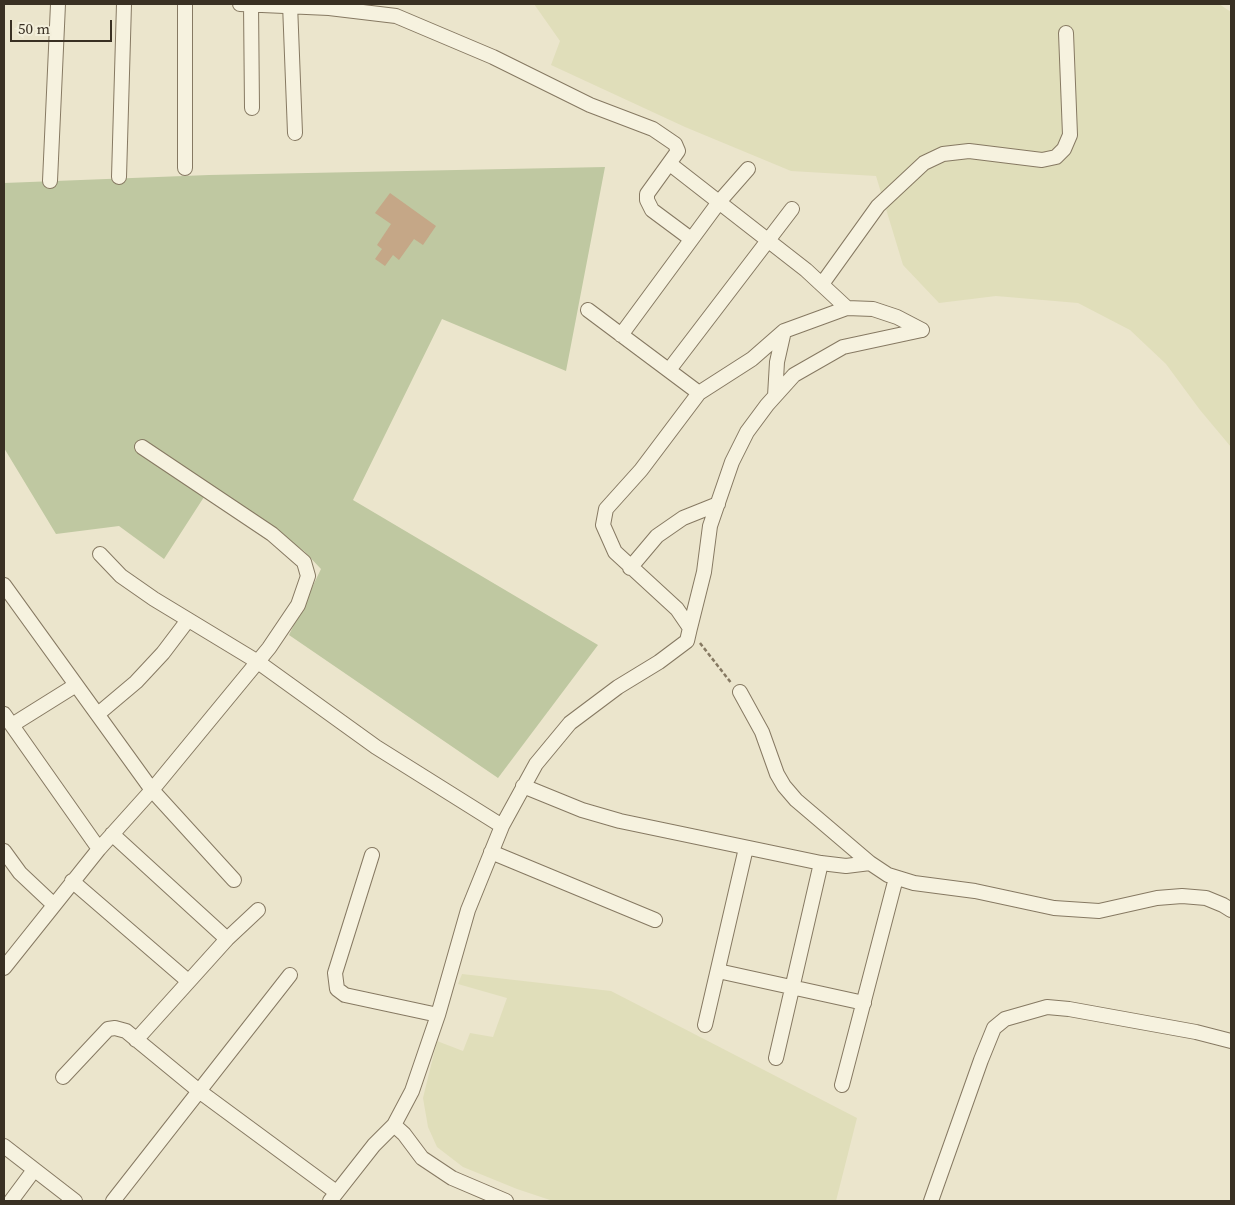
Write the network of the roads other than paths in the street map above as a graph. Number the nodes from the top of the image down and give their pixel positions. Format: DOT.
graph roads {
  1 [pos="58,4"];
  2 [pos="124,4"];
  3 [pos="185,4"];
  4 [pos="240,4"];
  5 [pos="251,4"];
  6 [pos="290,5"];
  7 [pos="1066,33"];
  8 [pos="252,108"];
  9 [pos="296,133"];
  10 [pos="670,164"];
  11 [pos="185,168"];
  12 [pos="748,169"];
  13 [pos="119,177"];
  14 [pos="50,181"];
  15 [pos="719,202"];
  16 [pos="792,209"];
  17 [pos="691,239"];
  18 [pos="769,240"];
  19 [pos="822,284"];
  20 [pos="847,308"];
  21 [pos="588,310"];
  22 [pos="784,331"];
  23 [pos="621,335"];
  24 [pos="668,370"];
  25 [pos="699,393"];
  26 [pos="776,396"];
  27 [pos="142,447"];
  28 [pos="718,504"];
  29 [pos="100,554"];
  30 [pos="630,568"];
  31 [pos="4,585"];
  32 [pos="188,620"];
  33 [pos="690,628"];
  34 [pos="258,662"];
  35 [pos="76,685"];
  36 [pos="740,692"];
  37 [pos="98,714"];
  38 [pos="8,719"];
  39 [pos="524,786"];
  40 [pos="152,790"];
  41 [pos="502,826"];
  42 [pos="112,834"];
  43 [pos="746,848"];
  44 [pos="98,849"];
  45 [pos="4,851"];
  46 [pos="491,852"];
  47 [pos="372,855"];
  48 [pos="821,864"];
  49 [pos="870,864"];
  50 [pos="896,878"];
  51 [pos="234,880"];
  52 [pos="72,881"];
  53 [pos="54,905"];
  54 [pos="258,910"];
  55 [pos="1231,910"];
  56 [pos="655,920"];
  57 [pos="227,939"];
  58 [pos="4,968"];
  59 [pos="718,971"];
  60 [pos="290,975"];
  61 [pos="188,981"];
  62 [pos="794,988"];
  63 [pos="864,1003"];
  64 [pos="438,1015"];
  65 [pos="705,1025"];
  66 [pos="136,1040"];
  67 [pos="1231,1041"];
  68 [pos="776,1058"];
  69 [pos="63,1077"];
  70 [pos="842,1085"];
  71 [pos="199,1091"];
  72 [pos="394,1125"];
  73 [pos="4,1146"];
  74 [pos="34,1170"];
  75 [pos="333,1196"];
  76 [pos="11,1201"];
  77 [pos="75,1201"];
  78 [pos="113,1201"];
  79 [pos="506,1201"];
  80 [pos="930,1201"];
  1 -- 14 [label="street"];
  2 -- 13 [label="street"];
  3 -- 11 [label="street"];
  4 -- 5 [label="street"];
  5 -- 6 [label="street"];
  5 -- 8 [label="street"];
  6 -- 9 [label="street"];
  6 -- 10 [label="street"];
  7 -- 19 [label="street"];
  10 -- 15 [label="street"];
  10 -- 17 [label="street"];
  12 -- 15 [label="street"];
  15 -- 17 [label="street"];
  15 -- 18 [label="street"];
  16 -- 18 [label="street"];
  17 -- 23 [label="street"];
  18 -- 19 [label="street"];
  18 -- 24 [label="street"];
  19 -- 20 [label="street"];
  20 -- 22 [label="street"];
  20 -- 26 [label="street"];
  21 -- 23 [label="street"];
  22 -- 25 [label="street"];
  22 -- 26 [label="street"];
  23 -- 24 [label="street"];
  24 -- 25 [label="street"];
  25 -- 30 [label="street"];
  26 -- 28 [label="street"];
  27 -- 34 [label="street"];
  28 -- 30 [label="street"];
  28 -- 33 [label="street"];
  29 -- 32 [label="street"];
  30 -- 33 [label="street"];
  31 -- 35 [label="street"];
  32 -- 34 [label="street"];
  32 -- 37 [label="street"];
  33 -- 39 [label="street"];
  34 -- 40 [label="street"];
  34 -- 41 [label="street"];
  35 -- 37 [label="street"];
  35 -- 38 [label="street"];
  36 -- 49 [label="street"];
  37 -- 40 [label="street"];
  38 -- 44 [label="street"];
  39 -- 41 [label="street"];
  39 -- 43 [label="street"];
  40 -- 42 [label="street"];
  40 -- 51 [label="street"];
  41 -- 46 [label="street"];
  42 -- 44 [label="street"];
  42 -- 57 [label="street"];
  43 -- 48 [label="street"];
  43 -- 59 [label="street"];
  44 -- 52 [label="street"];
  45 -- 53 [label="street"];
  46 -- 56 [label="street"];
  46 -- 64 [label="street"];
  47 -- 64 [label="street"];
  48 -- 49 [label="street"];
  48 -- 62 [label="street"];
  49 -- 50 [label="street"];
  50 -- 55 [label="street"];
  50 -- 63 [label="street"];
  52 -- 53 [label="street"];
  52 -- 61 [label="street"];
  53 -- 58 [label="street"];
  54 -- 57 [label="street"];
  57 -- 61 [label="street"];
  59 -- 62 [label="street"];
  59 -- 65 [label="street"];
  60 -- 71 [label="street"];
  61 -- 66 [label="street"];
  62 -- 63 [label="street"];
  62 -- 68 [label="street"];
  63 -- 70 [label="street"];
  64 -- 72 [label="street"];
  66 -- 69 [label="street"];
  66 -- 71 [label="street"];
  67 -- 80 [label="street"];
  71 -- 75 [label="street"];
  71 -- 78 [label="street"];
  72 -- 75 [label="street"];
  72 -- 79 [label="street"];
  73 -- 74 [label="street"];
  74 -- 76 [label="street"];
  74 -- 77 [label="street"];
}
